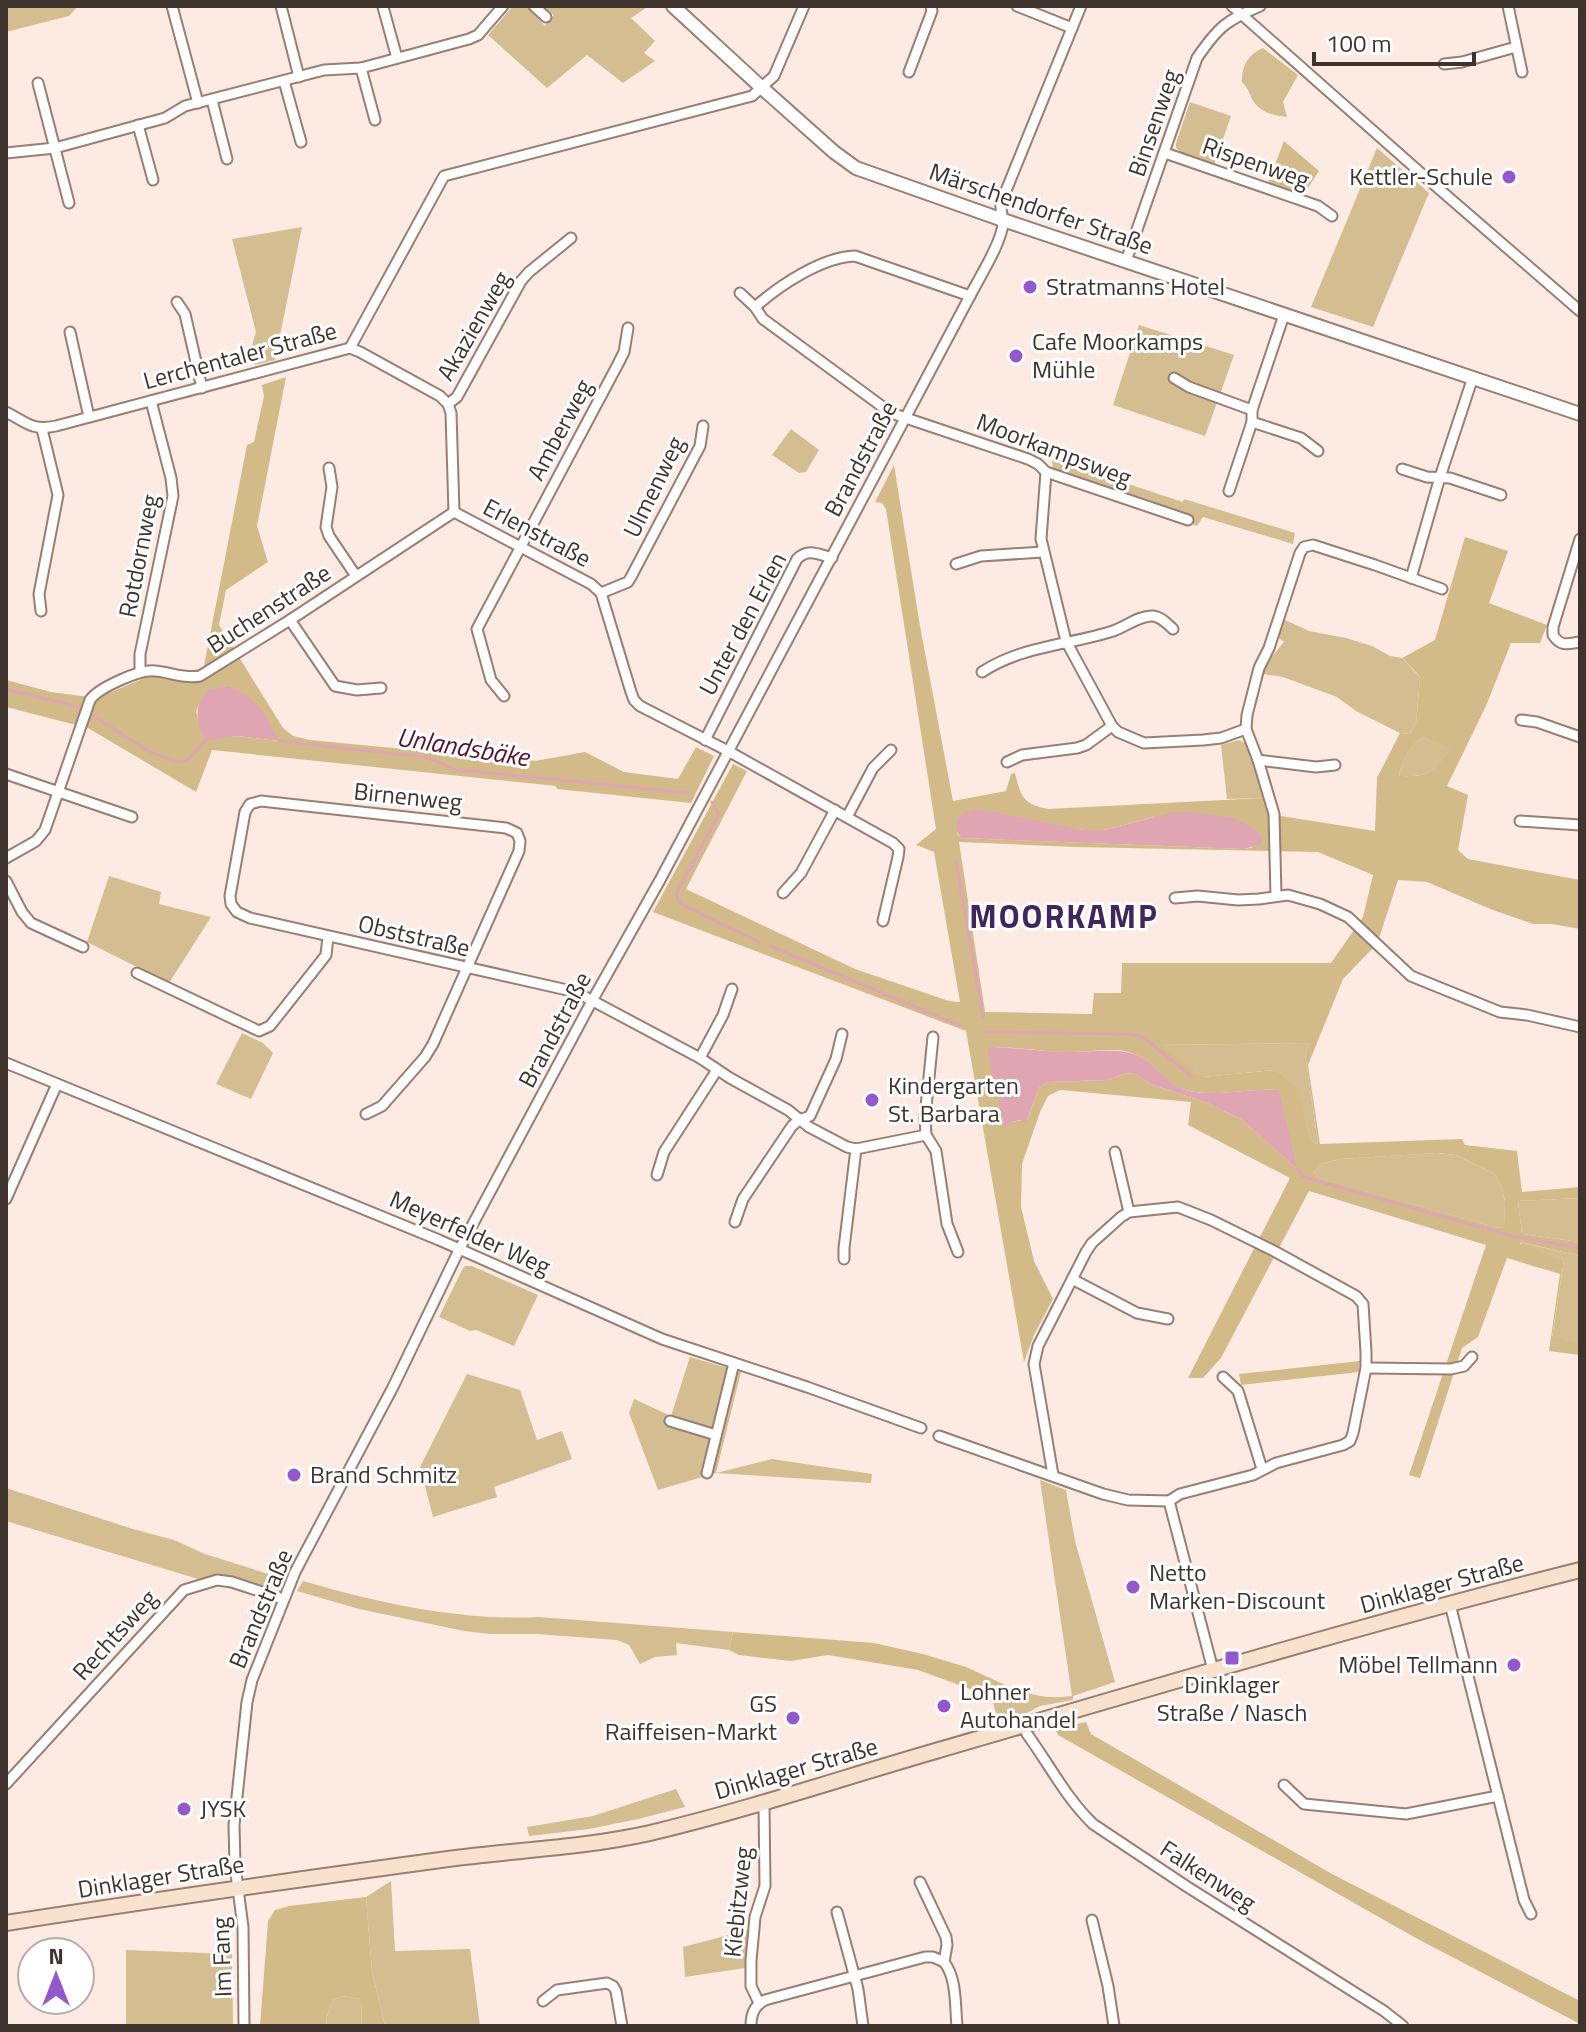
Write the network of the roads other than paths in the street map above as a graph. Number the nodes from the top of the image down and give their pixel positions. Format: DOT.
graph roads {
  1 [pos="172,6"];
  2 [pos="281,6"];
  3 [pos="503,6"];
  4 [pos="534,6"];
  5 [pos="673,6"];
  6 [pos="804,6"];
  7 [pos="931,6"];
  8 [pos="1017,6"];
  9 [pos="1081,6"];
  10 [pos="1232,6"];
  11 [pos="1260,6"];
  12 [pos="1508,6"];
  13 [pos="383,7"];
  14 [pos="1242,14"];
  15 [pos="546,17"];
  16 [pos="1072,28"];
  17 [pos="1516,47"];
  18 [pos="397,58"];
  19 [pos="1444,64"];
  20 [pos="361,68"];
  21 [pos="909,72"];
  22 [pos="1522,72"];
  23 [pos="299,77"];
  24 [pos="284,81"];
  25 [pos="38,83"];
  26 [pos="761,87"];
  27 [pos="212,100"];
  28 [pos="198,103"];
  29 [pos="375,120"];
  30 [pos="138,125"];
  31 [pos="301,142"];
  32 [pos="55,148"];
  33 [pos="6,153"];
  34 [pos="1165,153"];
  35 [pos="227,159"];
  36 [pos="153,180"];
  37 [pos="69,203"];
  38 [pos="1332,216"];
  39 [pos="1003,220"];
  40 [pos="571,238"];
  41 [pos="1126,261"];
  42 [pos="740,293"];
  43 [pos="970,296"];
  44 [pos="177,302"];
  45 [pos="755,307"];
  46 [pos="1580,311"];
  47 [pos="1284,315"];
  48 [pos="628,328"];
  49 [pos="70,332"];
  50 [pos="350,348"];
  51 [pos="1473,377"];
  52 [pos="1174,378"];
  53 [pos="202,388"];
  54 [pos="151,401"];
  55 [pos="448,404"];
  56 [pos="1252,410"];
  57 [pos="6,412"];
  58 [pos="1580,414"];
  59 [pos="89,417"];
  60 [pos="906,417"];
  61 [pos="1252,422"];
  62 [pos="703,426"];
  63 [pos="42,429"];
  64 [pos="1318,451"];
  65 [pos="329,468"];
  66 [pos="1402,469"];
  67 [pos="1046,472"];
  68 [pos="1440,477"];
  69 [pos="1229,491"];
  70 [pos="1501,495"];
  71 [pos="454,512"];
  72 [pos="1188,520"];
  73 [pos="1580,539"];
  74 [pos="521,547"];
  75 [pos="1043,552"];
  76 [pos="832,558"];
  77 [pos="956,564"];
  78 [pos="356,576"];
  79 [pos="1411,578"];
  80 [pos="1442,589"];
  81 [pos="601,593"];
  82 [pos="41,611"];
  83 [pos="290,620"];
  84 [pos="1173,629"];
  85 [pos="1066,641"];
  86 [pos="1580,642"];
  87 [pos="140,672"];
  88 [pos="982,672"];
  89 [pos="381,688"];
  90 [pos="504,696"];
  91 [pos="1521,720"];
  92 [pos="1112,726"];
  93 [pos="1246,729"];
  94 [pos="1580,737"];
  95 [pos="705,740"];
  96 [pos="891,750"];
  97 [pos="728,751"];
  98 [pos="1258,760"];
  99 [pos="1007,762"];
  100 [pos="1335,765"];
  101 [pos="6,774"];
  102 [pos="59,792"];
  103 [pos="835,810"];
  104 [pos="132,817"];
  105 [pos="847,817"];
  106 [pos="1520,821"];
  107 [pos="1580,825"];
  108 [pos="6,858"];
  109 [pos="6,881"];
  110 [pos="783,893"];
  111 [pos="1276,896"];
  112 [pos="1175,898"];
  113 [pos="231,904"];
  114 [pos="883,921"];
  115 [pos="328,937"];
  116 [pos="83,947"];
  117 [pos="467,968"];
  118 [pos="137,973"];
  119 [pos="732,989"];
  120 [pos="592,1001"];
  121 [pos="1580,1027"];
  122 [pos="842,1034"];
  123 [pos="933,1037"];
  124 [pos="700,1058"];
  125 [pos="6,1063"];
  126 [pos="717,1070"];
  127 [pos="57,1084"];
  128 [pos="366,1114"];
  129 [pos="799,1120"];
  130 [pos="926,1135"];
  131 [pos="856,1149"];
  132 [pos="1115,1152"];
  133 [pos="657,1175"];
  134 [pos="6,1199"];
  135 [pos="1129,1212"];
  136 [pos="735,1222"];
  137 [pos="459,1250"];
  138 [pos="958,1252"];
  139 [pos="844,1259"];
  140 [pos="1072,1279"];
  141 [pos="1168,1319"];
  142 [pos="1472,1357"];
  143 [pos="734,1363"];
  144 [pos="1366,1368"];
  145 [pos="1223,1377"];
  146 [pos="670,1421"];
  147 [pos="921,1428"];
  148 [pos="716,1435"];
  149 [pos="939,1436"];
  150 [pos="1262,1469"];
  151 [pos="707,1473"];
  152 [pos="1053,1475"];
  153 [pos="1169,1501"];
  154 [pos="1580,1570"];
  155 [pos="283,1599"];
  156 [pos="1450,1604"];
  157 [pos="1213,1670"];
  158 [pos="1023,1725"];
  159 [pos="6,1784"];
  160 [pos="1284,1785"];
  161 [pos="1498,1796"];
  162 [pos="764,1804"];
  163 [pos="920,1882"];
  164 [pos="238,1888"];
  165 [pos="837,1912"];
  166 [pos="1531,1914"];
  167 [pos="1092,1920"];
  168 [pos="6,1923"];
  169 [pos="944,1962"];
  170 [pos="854,1976"];
  171 [pos="543,2001"];
  172 [pos="759,2003"];
  173 [pos="244,2026"];
  174 [pos="622,2026"];
  175 [pos="751,2026"];
  176 [pos="863,2026"];
  177 [pos="957,2026"];
  178 [pos="1114,2026"];
  179 [pos="1403,2026"];
  1 -- 28 [label="street"];
  2 -- 23 [label="street"];
  3 -- 18 [label="street"];
  4 -- 15 [label="street"];
  5 -- 26 [label="street, Märschendorfer Straße"];
  6 -- 26 [label="street"];
  7 -- 21 [label="street"];
  8 -- 16 [label="street"];
  9 -- 16 [label="street, Brandstraße"];
  10 -- 14 [label="street"];
  11 -- 14 [label="street, Binsenweg"];
  12 -- 17 [label="street"];
  13 -- 18 [label="street"];
  14 -- 34 [label="street, Binsenweg"];
  14 -- 46 [label="street"];
  16 -- 39 [label="street, Brandstraße"];
  17 -- 19 [label="street"];
  17 -- 22 [label="street"];
  18 -- 20 [label="street"];
  20 -- 23 [label="street"];
  20 -- 29 [label="street"];
  23 -- 24 [label="street"];
  24 -- 27 [label="street"];
  24 -- 31 [label="street"];
  25 -- 32 [label="street"];
  26 -- 39 [label="street, Märschendorfer Straße"];
  26 -- 50 [label="street, Lerchentaler Straße"];
  27 -- 28 [label="street"];
  27 -- 35 [label="street"];
  28 -- 30 [label="street"];
  30 -- 32 [label="street"];
  30 -- 36 [label="street"];
  32 -- 33 [label="street"];
  32 -- 37 [label="street"];
  34 -- 38 [label="street, Rispenweg"];
  34 -- 41 [label="street, Binsenweg"];
  39 -- 41 [label="street, Märschendorfer Straße"];
  39 -- 43 [label="street, Brandstraße"];
  40 -- 55 [label="street, Akazienweg"];
  41 -- 47 [label="street, Märschendorfer Straße"];
  42 -- 45 [label="street, Moorkampsweg"];
  43 -- 45 [label="street"];
  43 -- 60 [label="street, Brandstraße"];
  44 -- 53 [label="street"];
  45 -- 60 [label="street, Moorkampsweg"];
  47 -- 51 [label="street, Märschendorfer Straße"];
  47 -- 56 [label="street"];
  48 -- 74 [label="street, Amberweg"];
  49 -- 59 [label="street"];
  50 -- 53 [label="street, Lerchentaler Straße"];
  50 -- 55 [label="street"];
  51 -- 58 [label="street, Märschendorfer Straße"];
  51 -- 68 [label="street"];
  52 -- 56 [label="street"];
  53 -- 54 [label="street, Lerchentaler Straße"];
  54 -- 59 [label="street, Lerchentaler Straße"];
  54 -- 87 [label="street, Rotdornweg"];
  55 -- 71 [label="street, Erlenstraße"];
  56 -- 61 [label="street"];
  57 -- 63 [label="street"];
  59 -- 63 [label="street, Lerchentaler Straße"];
  60 -- 67 [label="street, Moorkampsweg"];
  60 -- 76 [label="street, Brandstraße"];
  61 -- 64 [label="street"];
  61 -- 69 [label="street"];
  62 -- 81 [label="street, Ulmenweg"];
  63 -- 82 [label="street"];
  65 -- 78 [label="street"];
  66 -- 68 [label="street"];
  67 -- 72 [label="street, Moorkampsweg"];
  67 -- 75 [label="street"];
  68 -- 70 [label="street"];
  68 -- 79 [label="street"];
  71 -- 74 [label="street, Erlenstraße"];
  71 -- 78 [label="street, Buchenstraße"];
  73 -- 86 [label="street"];
  74 -- 81 [label="street, Erlenstraße"];
  74 -- 90 [label="street, Amberweg"];
  75 -- 77 [label="street"];
  75 -- 85 [label="street"];
  76 -- 95 [label="street, Unter den Erlen"];
  76 -- 97 [label="street, Brandstraße"];
  78 -- 83 [label="street, Buchenstraße"];
  79 -- 80 [label="street"];
  79 -- 93 [label="street"];
  81 -- 95 [label="street, Erlenstraße"];
  83 -- 87 [label="street, Buchenstraße"];
  83 -- 89 [label="street"];
  84 -- 85 [label="street"];
  85 -- 88 [label="street"];
  85 -- 92 [label="street"];
  87 -- 102 [label="street"];
  91 -- 94 [label="street"];
  92 -- 93 [label="street"];
  92 -- 99 [label="street"];
  93 -- 98 [label="street"];
  95 -- 97 [label="street, Erlenstraße"];
  96 -- 105 [label="street"];
  97 -- 103 [label="street, Erlenstraße"];
  97 -- 120 [label="street, Brandstraße"];
  98 -- 100 [label="street"];
  98 -- 111 [label="street"];
  101 -- 102 [label="street"];
  102 -- 104 [label="street"];
  102 -- 108 [label="street"];
  103 -- 105 [label="street, Erlenstraße"];
  103 -- 110 [label="street"];
  105 -- 114 [label="street, Erlenstraße"];
  106 -- 107 [label="street"];
  109 -- 116 [label="street"];
  111 -- 112 [label="street"];
  111 -- 121 [label="street"];
  113 -- 115 [label="street, Obststraße"];
  113 -- 117 [label="street, Birnenweg"];
  115 -- 117 [label="street, Obststraße"];
  115 -- 118 [label="street"];
  117 -- 120 [label="street, Obststraße"];
  117 -- 128 [label="street"];
  119 -- 124 [label="street"];
  120 -- 124 [label="street, Obststraße"];
  120 -- 137 [label="street, Brandstraße"];
  122 -- 129 [label="street"];
  123 -- 130 [label="street"];
  124 -- 126 [label="street, Obststraße"];
  125 -- 127 [label="street, Meyerfelder Weg"];
  126 -- 129 [label="street, Obststraße"];
  126 -- 133 [label="street"];
  127 -- 134 [label="street"];
  127 -- 137 [label="street, Meyerfelder Weg"];
  129 -- 131 [label="street, Obststraße"];
  129 -- 136 [label="street"];
  130 -- 131 [label="street"];
  130 -- 138 [label="street"];
  131 -- 139 [label="street"];
  132 -- 135 [label="street"];
  135 -- 140 [label="street"];
  135 -- 144 [label="street"];
  137 -- 143 [label="street, Meyerfelder Weg"];
  137 -- 155 [label="street, Brandstraße"];
  140 -- 141 [label="street"];
  140 -- 152 [label="street"];
  142 -- 144 [label="street"];
  143 -- 147 [label="street, Meyerfelder Weg"];
  143 -- 148 [label="street"];
  144 -- 150 [label="street"];
  145 -- 150 [label="street"];
  146 -- 148 [label="street"];
  148 -- 151 [label="street"];
  149 -- 152 [label="street"];
  150 -- 153 [label="street"];
  152 -- 153 [label="street"];
  153 -- 157 [label="street"];
  154 -- 156 [label="main road, Dinklager Straße"];
  155 -- 159 [label="street, Rechtsweg"];
  155 -- 164 [label="street, Brandstraße"];
  156 -- 157 [label="main road, Dinklager Straße"];
  156 -- 161 [label="street"];
  157 -- 158 [label="main road, Dinklager Straße"];
  158 -- 162 [label="main road, Dinklager Straße"];
  158 -- 179 [label="street, Falkenweg"];
  160 -- 161 [label="street"];
  161 -- 166 [label="street"];
  162 -- 164 [label="main road, Dinklager Straße"];
  162 -- 172 [label="street, Kiebitzweg"];
  163 -- 169 [label="street"];
  164 -- 168 [label="main road, Dinklager Straße"];
  164 -- 173 [label="street, Im Fang"];
  165 -- 170 [label="street"];
  167 -- 178 [label="street"];
  169 -- 170 [label="street"];
  169 -- 177 [label="street"];
  170 -- 172 [label="street"];
  170 -- 176 [label="street"];
  171 -- 174 [label="street"];
  172 -- 175 [label="street"];
}
